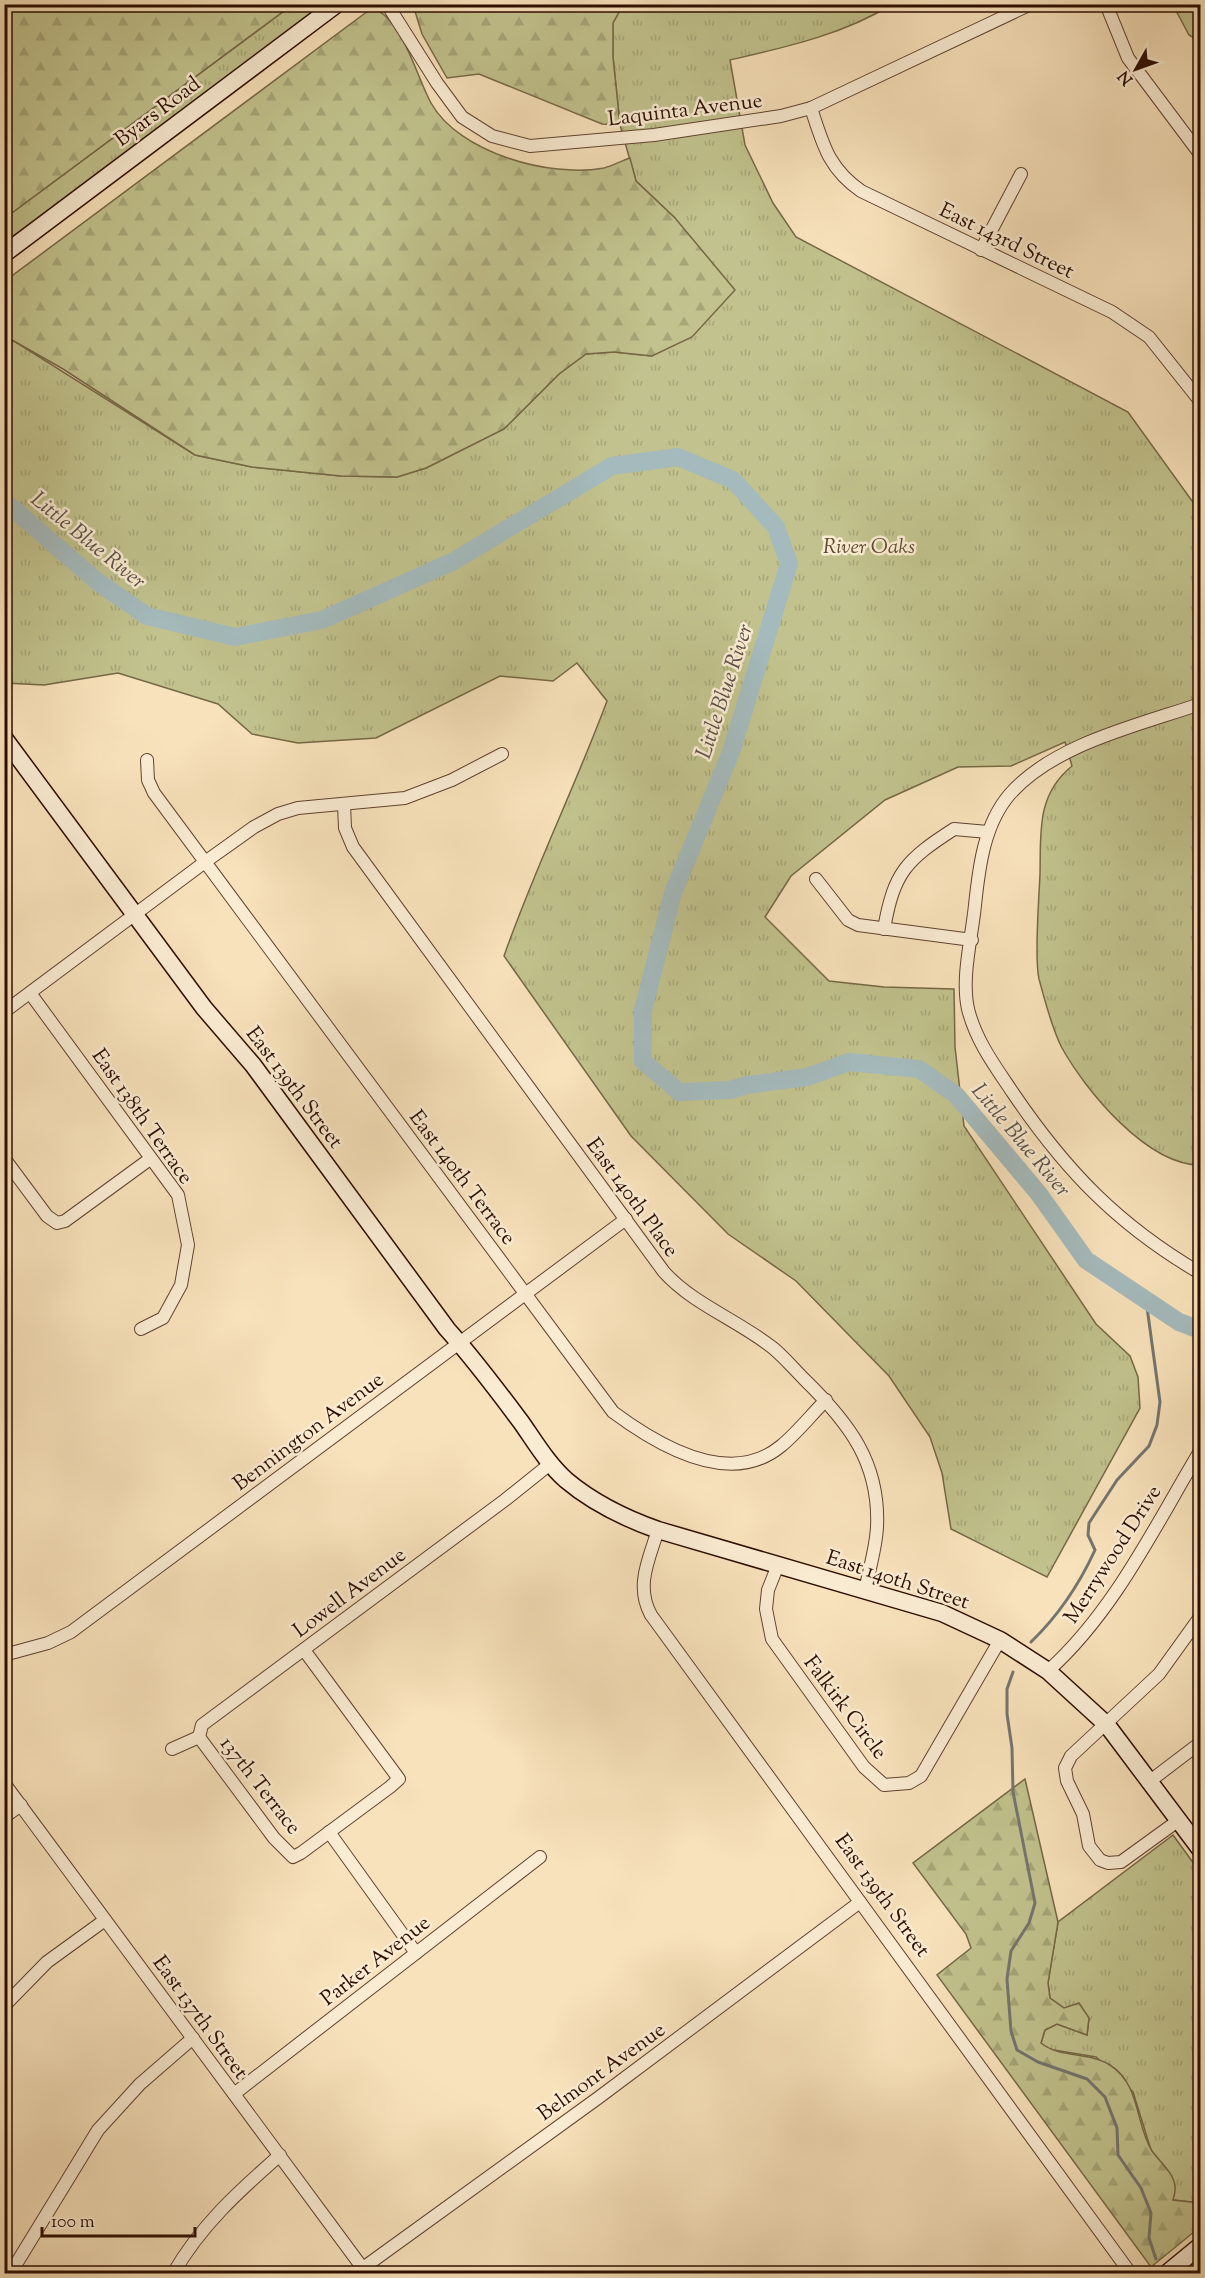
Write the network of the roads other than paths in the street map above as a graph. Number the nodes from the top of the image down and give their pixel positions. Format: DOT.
graph roads {
  1 [pos="338,4"];
  2 [pos="387,4"];
  3 [pos="1031,4"];
  4 [pos="1106,4"];
  5 [pos="811,108"];
  6 [pos="1200,154"];
  7 [pos="1021,174"];
  8 [pos="981,250"];
  9 [pos="4,254"];
  10 [pos="1200,401"];
  11 [pos="1200,704"];
  12 [pos="4,738"];
  13 [pos="502,754"];
  14 [pos="147,760"];
  15 [pos="345,804"];
  16 [pos="988,832"];
  17 [pos="205,862"];
  18 [pos="816,879"];
  19 [pos="135,913"];
  20 [pos="884,929"];
  21 [pos="972,940"];
  22 [pos="30,993"];
  23 [pos="4,1012"];
  24 [pos="4,1158"];
  25 [pos="150,1159"];
  26 [pos="626,1219"];
  27 [pos="1200,1273"];
  28 [pos="525,1293"];
  29 [pos="141,1329"];
  30 [pos="459,1342"];
  31 [pos="826,1400"];
  32 [pos="1200,1451"];
  33 [pos="550,1464"];
  34 [pos="658,1530"];
  35 [pos="778,1565"];
  36 [pos="866,1591"];
  37 [pos="1200,1617"];
  38 [pos="1196,1633"];
  39 [pos="1000,1640"];
  40 [pos="304,1650"];
  41 [pos="4,1655"];
  42 [pos="1048,1671"];
  43 [pos="1107,1725"];
  44 [pos="199,1737"];
  45 [pos="1200,1743"];
  46 [pos="172,1749"];
  47 [pos="1150,1781"];
  48 [pos="4,1783"];
  49 [pos="21,1805"];
  50 [pos="4,1817"];
  51 [pos="1179,1820"];
  52 [pos="329,1832"];
  53 [pos="1200,1848"];
  54 [pos="540,1857"];
  55 [pos="860,1902"];
  56 [pos="105,1920"];
  57 [pos="416,1953"];
  58 [pos="4,2006"];
  59 [pos="193,2038"];
  60 [pos="234,2094"];
  61 [pos="280,2155"];
  62 [pos="1200,2246"];
  63 [pos="363,2272"];
  64 [pos="10,2274"];
  65 [pos="172,2274"];
  66 [pos="1131,2274"];
  67 [pos="1166,2274"];
  1 -- 9 [label="street, Byars Road"];
  2 -- 5 [label="street, Laquinta Avenue"];
  3 -- 5 [label="street, Laquinta Avenue"];
  4 -- 6 [label="street"];
  5 -- 8 [label="street, East 143rd Street"];
  7 -- 8 [label="street"];
  8 -- 10 [label="street, East 143rd Street"];
  11 -- 16 [label="street"];
  12 -- 19 [label="street, East 139th Street"];
  13 -- 15 [label="street"];
  14 -- 17 [label="street, East 140th Terrace"];
  15 -- 17 [label="street"];
  15 -- 26 [label="street, East 140th Place"];
  16 -- 20 [label="street"];
  16 -- 21 [label="street"];
  17 -- 19 [label="street"];
  17 -- 28 [label="street, East 140th Terrace"];
  18 -- 20 [label="street"];
  19 -- 22 [label="street"];
  19 -- 30 [label="street, East 139th Street"];
  20 -- 21 [label="street"];
  21 -- 27 [label="street"];
  22 -- 23 [label="street"];
  22 -- 25 [label="street, East 138th Terrace"];
  24 -- 25 [label="street"];
  25 -- 29 [label="street, East 138th Terrace"];
  26 -- 28 [label="street, Bennington Avenue"];
  26 -- 31 [label="street, East 140th Place"];
  28 -- 30 [label="street, Bennington Avenue"];
  28 -- 31 [label="street, East 140th Terrace"];
  30 -- 33 [label="street, East 139th Street"];
  30 -- 41 [label="street, Bennington Avenue"];
  31 -- 36 [label="street, East 140th Place"];
  32 -- 42 [label="street, Merrywood Drive"];
  33 -- 34 [label="street, East 140th Street"];
  33 -- 40 [label="street, Lowell Avenue"];
  34 -- 35 [label="street, East 140th Street"];
  34 -- 55 [label="street, East 139th Street"];
  35 -- 36 [label="street, East 140th Street"];
  35 -- 39 [label="street, Falkirk Circle"];
  36 -- 39 [label="street, East 140th Street"];
  37 -- 38 [label="street"];
  38 -- 43 [label="street"];
  39 -- 42 [label="street, East 140th Street"];
  40 -- 44 [label="street, Lowell Avenue"];
  40 -- 52 [label="street"];
  42 -- 43 [label="street, East 140th Street"];
  43 -- 47 [label="street, East 140th Street"];
  43 -- 51 [label="street"];
  44 -- 46 [label="street, Lowell Avenue"];
  44 -- 52 [label="street, 137th Terrace"];
  45 -- 47 [label="street"];
  47 -- 51 [label="street, East 140th Street"];
  48 -- 49 [label="street, East 137th Street"];
  49 -- 50 [label="street"];
  49 -- 56 [label="street, East 137th Street"];
  51 -- 53 [label="street, East 140th Street"];
  52 -- 57 [label="street, 137th Terrace"];
  54 -- 57 [label="street, Parker Avenue"];
  55 -- 63 [label="street, Belmont Avenue"];
  55 -- 66 [label="street, East 139th Street"];
  56 -- 58 [label="street"];
  56 -- 59 [label="street, East 137th Street"];
  57 -- 60 [label="street, Parker Avenue"];
  59 -- 60 [label="street, East 137th Street"];
  59 -- 64 [label="street"];
  60 -- 61 [label="street, East 137th Street"];
  61 -- 63 [label="street, East 137th Street"];
  61 -- 65 [label="street"];
  62 -- 67 [label="street"];
}
